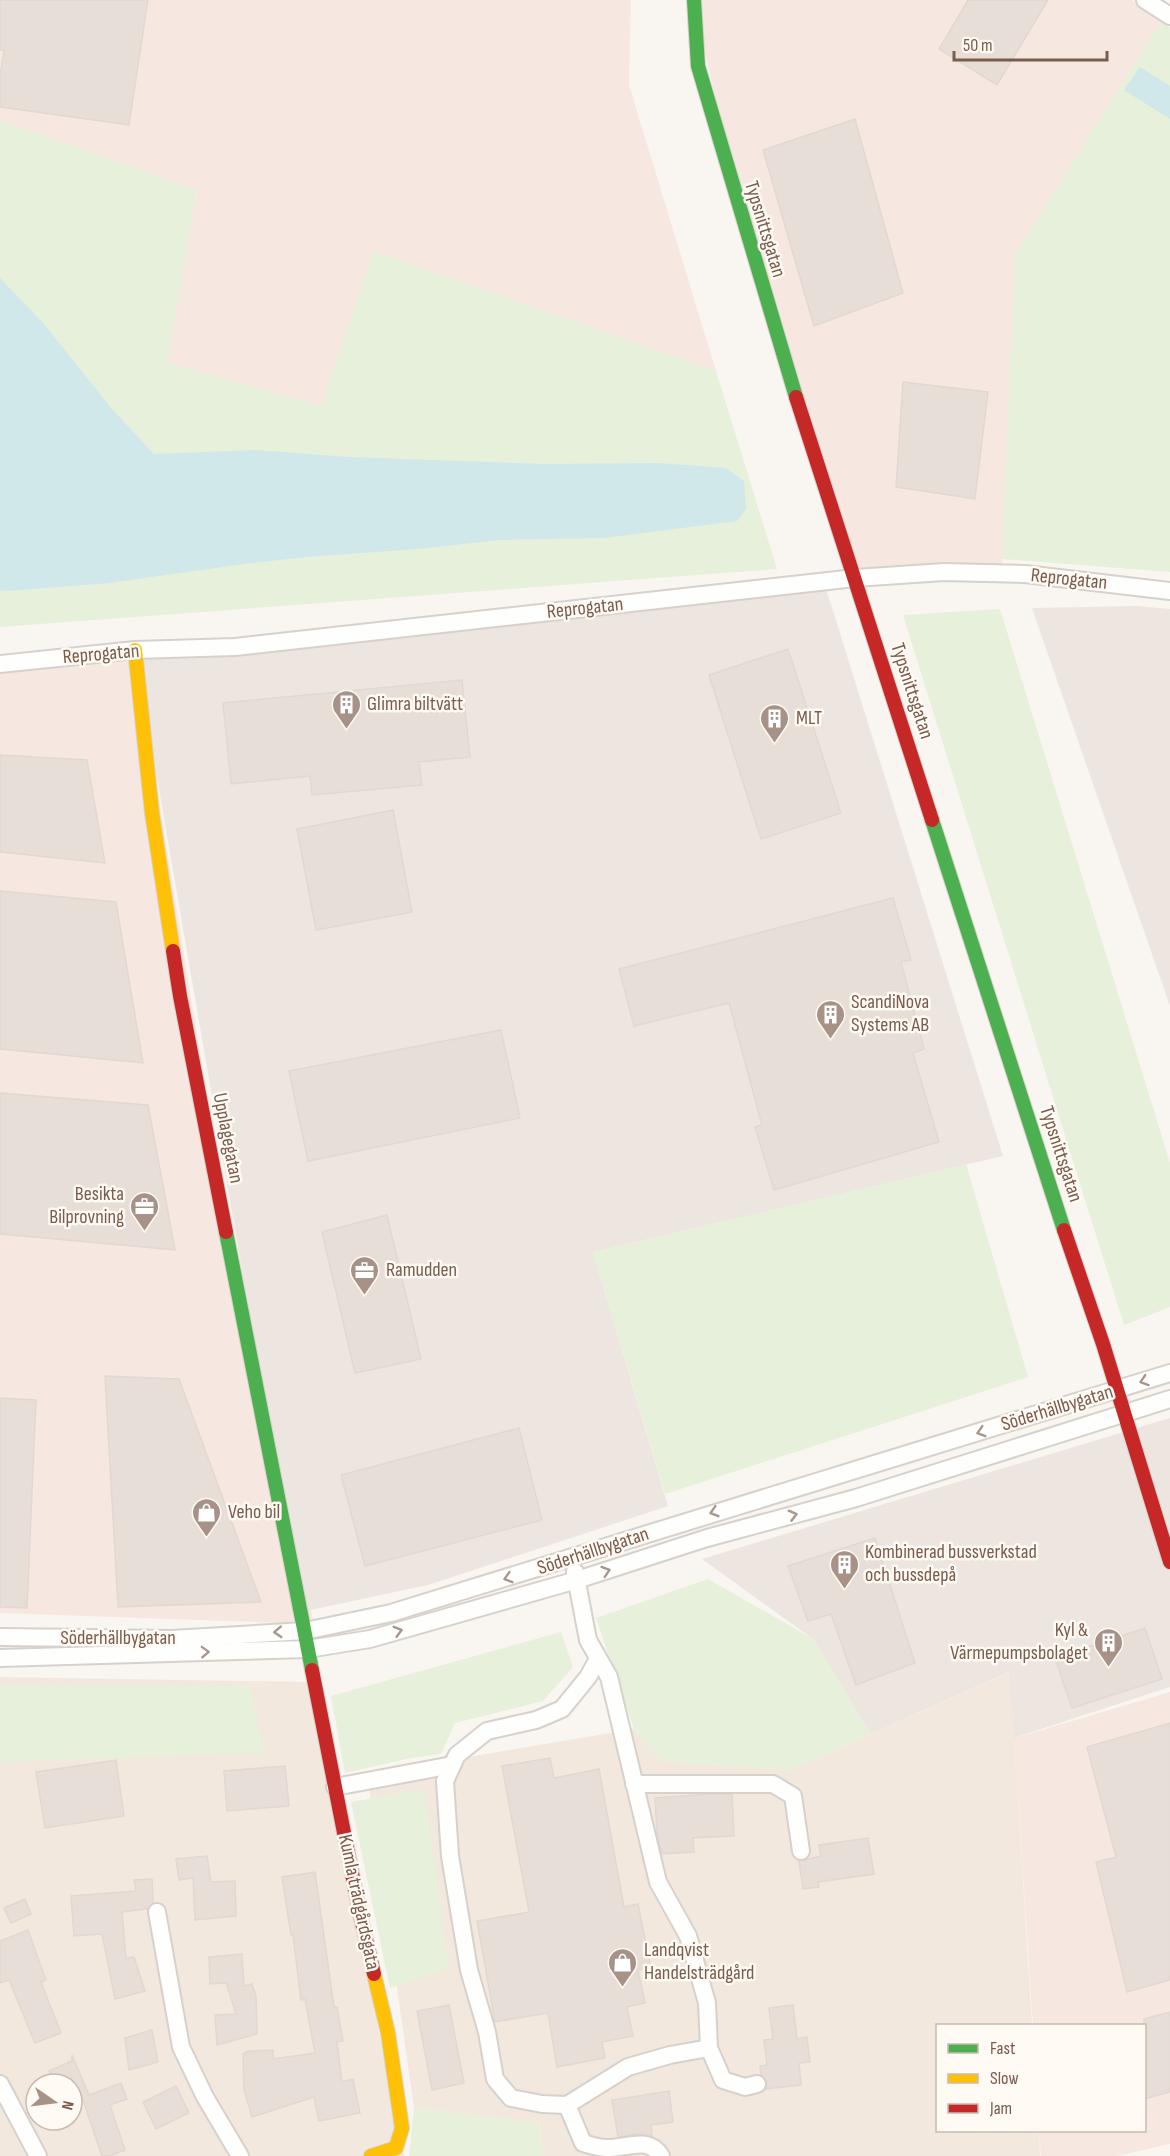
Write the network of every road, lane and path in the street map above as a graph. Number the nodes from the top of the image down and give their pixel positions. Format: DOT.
graph roads {
  1 [pos="694,0"];
  2 [pos="1146,0"];
  3 [pos="1170,16"];
  4 [pos="855,578"];
  5 [pos="1170,591"];
  6 [pos="135,650"];
  7 [pos="0,664"];
  8 [pos="1170,1373"];
  9 [pos="1117,1389"];
  10 [pos="1170,1399"];
  11 [pos="1124,1414"];
  12 [pos="573,1558"];
  13 [pos="1170,1562"];
  14 [pos="576,1580"];
  15 [pos="305,1631"];
  16 [pos="0,1637"];
  17 [pos="308,1649"];
  18 [pos="0,1658"];
  19 [pos="598,1659"];
  20 [pos="452,1765"];
  21 [pos="634,1784"];
  22 [pos="335,1787"];
  23 [pos="801,1851"];
  24 [pos="157,1912"];
  25 [pos="709,2048"];
  26 [pos="0,2084"];
  27 [pos="757,2085"];
  28 [pos="567,2105"];
  29 [pos="38,2156"];
  30 [pos="240,2156"];
  31 [pos="371,2156"];
  32 [pos="661,2156"];
  1 -- 4 [label="street, Typsnittsgatan"];
  2 -- 3 [label="street"];
  4 -- 5 [label="street, Reprogatan"];
  4 -- 6 [label="street, Reprogatan"];
  4 -- 9 [label="street, Typsnittsgatan"];
  6 -- 7 [label="street, Reprogatan"];
  6 -- 15 [label="street, Upplagegatan"];
  8 -- 9 [label="street, Söderhällbygatan, one-way"];
  9 -- 11 [label="street, Typsnittsgatan"];
  9 -- 12 [label="street, Söderhällbygatan, one-way"];
  10 -- 11 [label="street, Söderhällbygatan"];
  11 -- 13 [label="street, Typsnittsgatan"];
  14 -- 11 [label="street, Söderhällbygatan, one-way"];
  12 -- 14 [label="street"];
  12 -- 15 [label="street, Söderhällbygatan, one-way"];
  17 -- 14 [label="street, Söderhällbygatan, one-way"];
  14 -- 19 [label="street"];
  15 -- 16 [label="street, Söderhällbygatan, one-way"];
  15 -- 17 [label="street, Kumla trädgårdsgata"];
  18 -- 17 [label="street, Söderhällbygatan, one-way"];
  17 -- 22 [label="street, Kumla trädgårdsgata"];
  19 -- 20 [label="street"];
  19 -- 21 [label="street"];
  20 -- 22 [label="street"];
  20 -- 28 [label="street"];
  21 -- 23 [label="street"];
  21 -- 25 [label="street"];
  22 -- 31 [label="street, Kumla trädgårdsgata"];
  24 -- 30 [label="street"];
  25 -- 27 [label="street"];
  25 -- 28 [label="street"];
  26 -- 29 [label="street"];
  28 -- 32 [label="street"];
}
